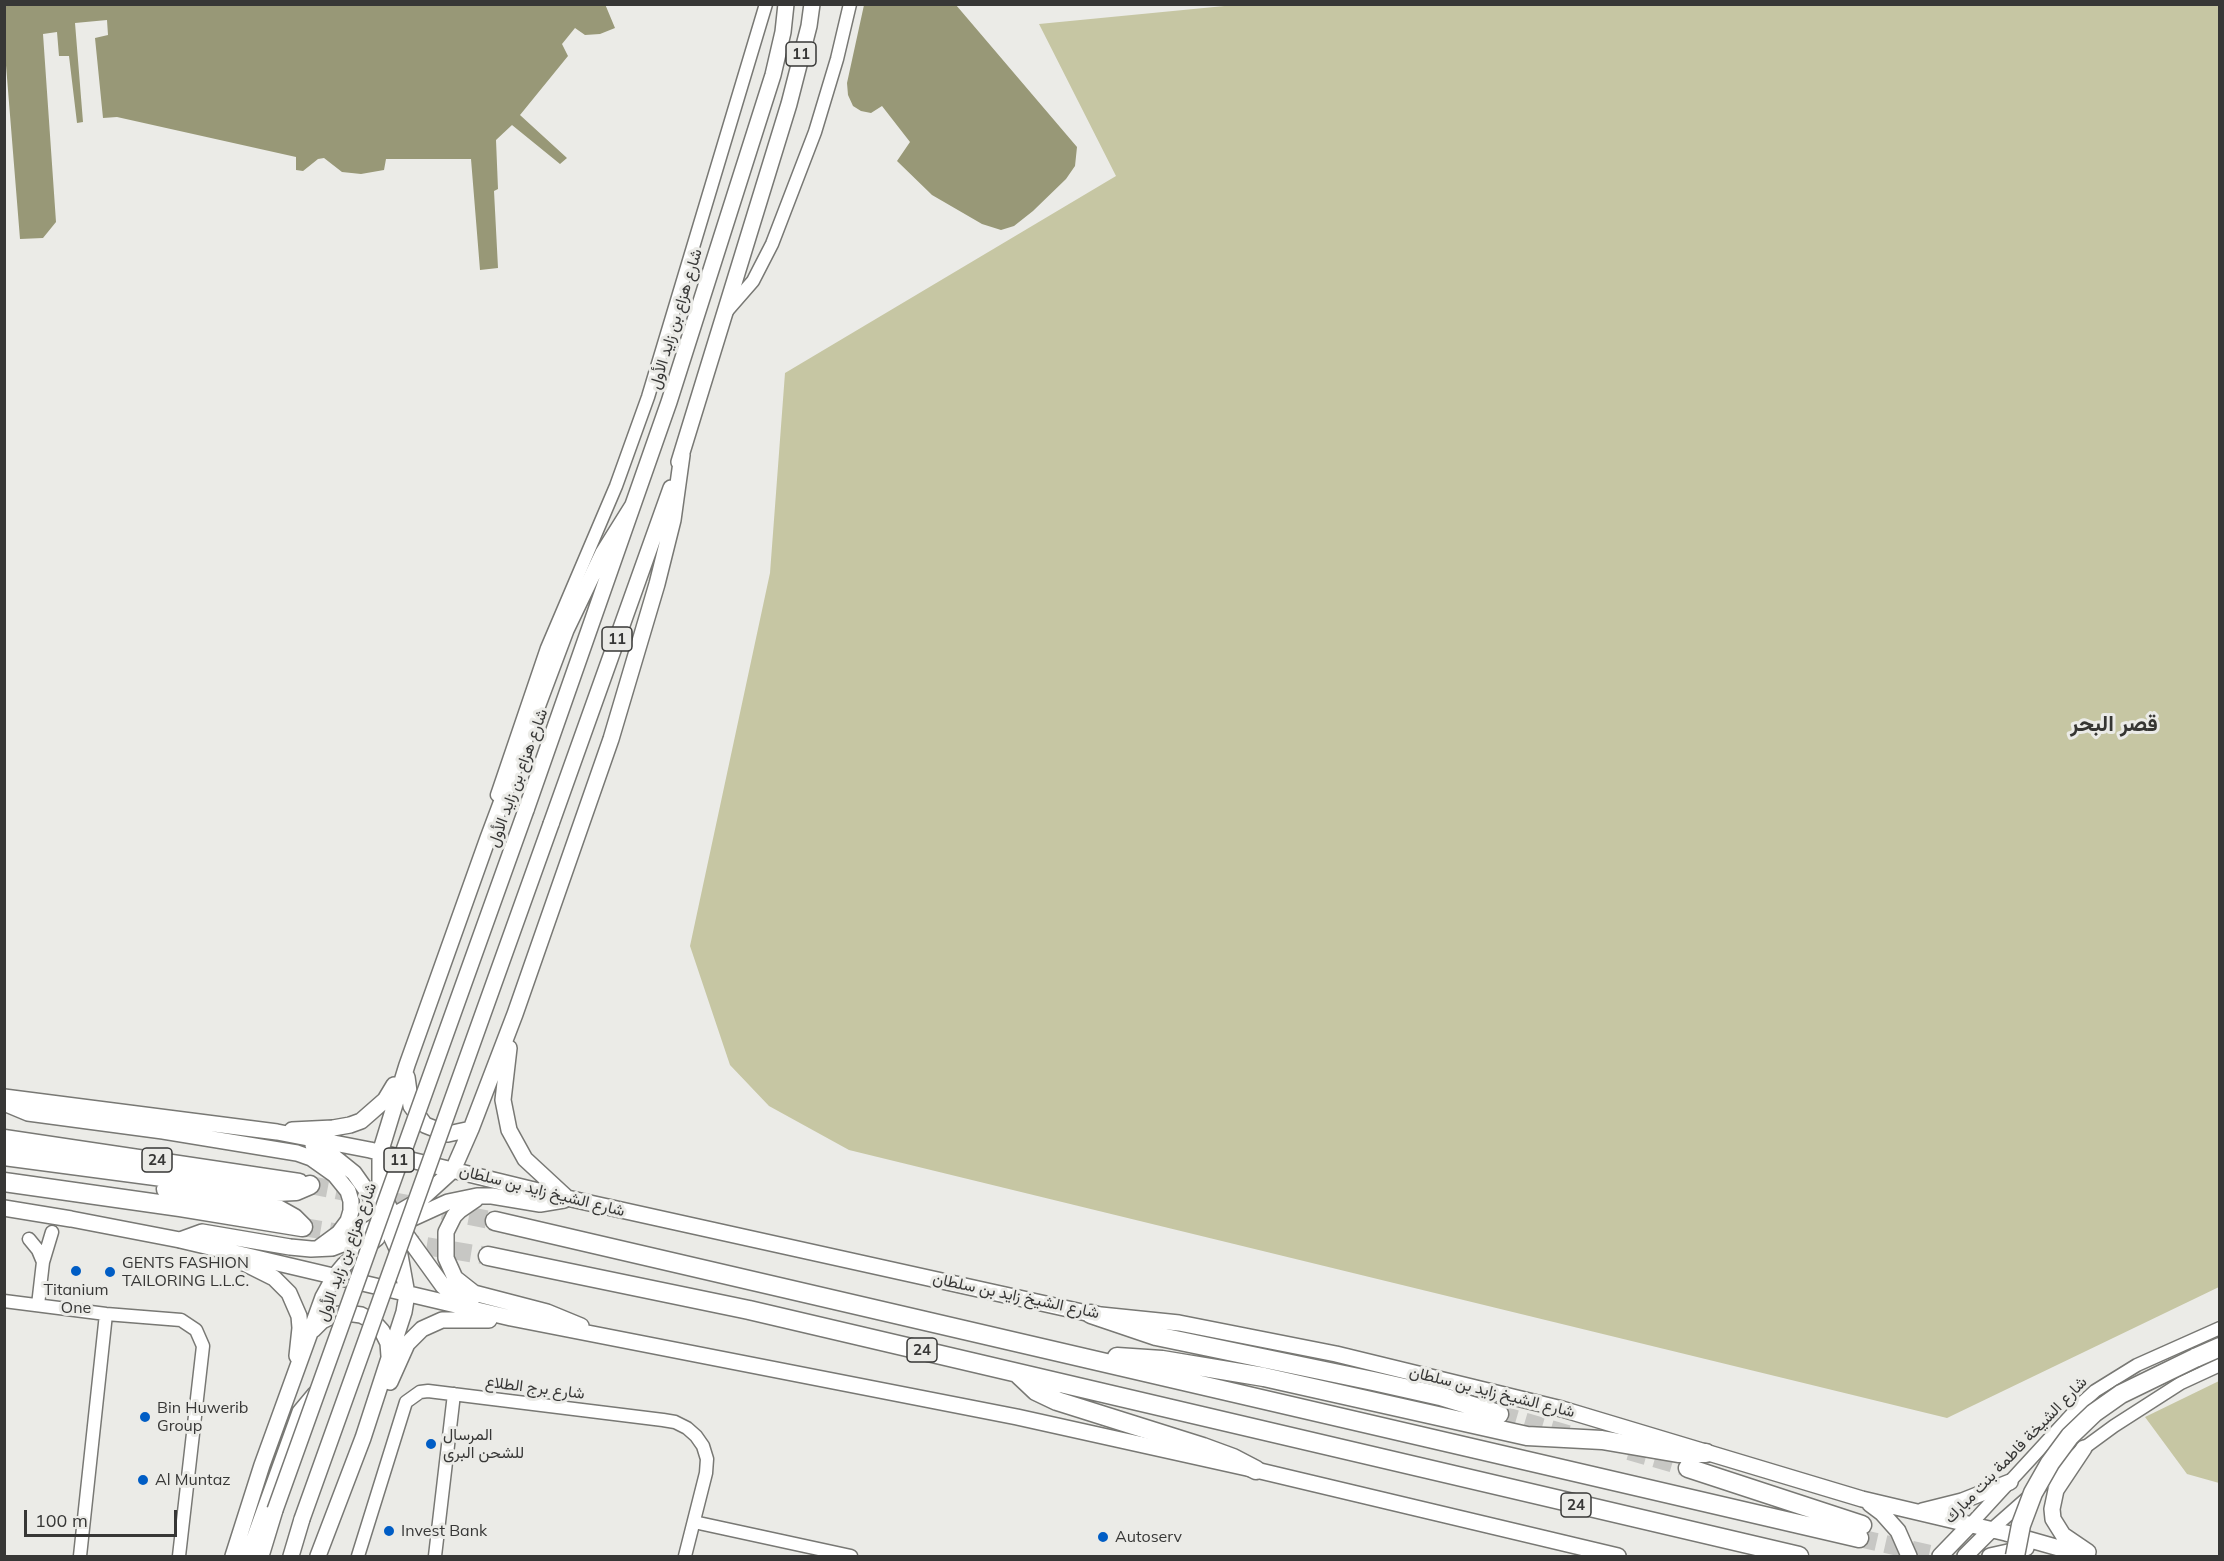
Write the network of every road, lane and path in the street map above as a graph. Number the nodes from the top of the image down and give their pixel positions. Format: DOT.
graph roads {
  1 [pos="766,4"];
  2 [pos="786,4"];
  3 [pos="812,4"];
  4 [pos="850,4"];
  5 [pos="726,312"];
  6 [pos="682,455"];
  7 [pos="633,505"];
  8 [pos="488,838"];
  9 [pos="515,1014"];
  10 [pos="407,1065"];
  11 [pos="4,1097"];
  12 [pos="4,1103"];
  13 [pos="471,1129"];
  14 [pos="277,1132"];
  15 [pos="4,1139"];
  16 [pos="380,1153"];
  17 [pos="4,1156"];
  18 [pos="4,1166"];
  19 [pos="453,1170"];
  20 [pos="4,1182"];
  21 [pos="488,1195"];
  22 [pos="567,1198"];
  23 [pos="4,1208"];
  24 [pos="495,1221"];
  25 [pos="392,1223"];
  26 [pos="52,1232"];
  27 [pos="29,1239"];
  28 [pos="180,1240"];
  29 [pos="318,1249"];
  30 [pos="224,1250"];
  31 [pos="489,1257"];
  32 [pos="43,1262"];
  33 [pos="334,1277"];
  34 [pos="407,1294"];
  35 [pos="4,1301"];
  36 [pos="38,1305"];
  37 [pos="106,1314"];
  38 [pos="1091,1314"];
  39 [pos="511,1318"];
  40 [pos="2220,1328"];
  41 [pos="313,1330"];
  42 [pos="594,1335"];
  43 [pos="2220,1347"];
  44 [pos="389,1356"];
  45 [pos="1099,1361"];
  46 [pos="2220,1365"];
  47 [pos="1017,1373"];
  48 [pos="291,1388"];
  49 [pos="454,1394"];
  50 [pos="1499,1414"];
  51 [pos="363,1438"];
  52 [pos="2084,1448"];
  53 [pos="1706,1453"];
  54 [pos="1688,1468"];
  55 [pos="1256,1470"];
  56 [pos="2010,1482"];
  57 [pos="1862,1499"];
  58 [pos="269,1509"];
  59 [pos="1917,1512"];
  60 [pos="694,1522"];
  61 [pos="1969,1526"];
  62 [pos="1995,1526"];
  63 [pos="2043,1544"];
  64 [pos="1966,1556"];
  65 [pos="80,1557"];
  66 [pos="179,1557"];
  67 [pos="232,1557"];
  68 [pos="248,1557"];
  69 [pos="261,1557"];
  70 [pos="291,1557"];
  71 [pos="318,1557"];
  72 [pos="358,1557"];
  73 [pos="435,1557"];
  74 [pos="685,1557"];
  75 [pos="851,1557"];
  76 [pos="1618,1557"];
  77 [pos="1800,1557"];
  78 [pos="1909,1557"];
  79 [pos="1940,1557"];
  80 [pos="1990,1557"];
  81 [pos="2015,1557"];
  82 [pos="2088,1557"];
  83 [pos="2095,1557"];
  1 -- 8 [label="street"];
  2 -- 7 [label="main road, شارع هزاع بن زايد الأول / 11"];
  3 -- 5 [label="main road, 11"];
  4 -- 5 [label="street"];
  5 -- 6 [label="main road, 11"];
  6 -- 9 [label="main road"];
  6 -- 70 [label="main road, 11, bridge"];
  7 -- 8 [label="main road"];
  7 -- 58 [label="main road, شارع هزاع بن زايد الأول / 11, bridge"];
  8 -- 10 [label="main road"];
  9 -- 13 [label="main road"];
  9 -- 22 [label="main road"];
  10 -- 13 [label="main road"];
  10 -- 14 [label="main road"];
  10 -- 16 [label="main road"];
  11 -- 14 [label="main road, شارع الشيخ زايد بن سلطان"];
  12 -- 29 [label="main road"];
  13 -- 19 [label="main road"];
  14 -- 16 [label="main road, شارع الشيخ زايد بن سلطان"];
  14 -- 25 [label="main road"];
  15 -- 17 [label="highway, 24"];
  16 -- 19 [label="main road, شارع الشيخ زايد بن سلطان"];
  16 -- 25 [label="main road"];
  18 -- 20 [label="highway"];
  19 -- 22 [label="main road, شارع الشيخ زايد بن سلطان"];
  19 -- 25 [label="main road"];
  21 -- 22 [label="main road"];
  21 -- 25 [label="main road"];
  21 -- 42 [label="main road"];
  22 -- 38 [label="main road, شارع الشيخ زايد بن سلطان"];
  23 -- 28 [label="main road"];
  24 -- 45 [label="highway, 24"];
  25 -- 29 [label="main road"];
  25 -- 33 [label="main road"];
  25 -- 34 [label="main road"];
  25 -- 39 [label="main road"];
  26 -- 32 [label="street"];
  27 -- 32 [label="street"];
  28 -- 29 [label="main road"];
  28 -- 30 [label="main road"];
  30 -- 33 [label="main road"];
  30 -- 48 [label="main road"];
  31 -- 47 [label="highway, 24"];
  32 -- 36 [label="street"];
  33 -- 34 [label="main road"];
  33 -- 41 [label="main road"];
  34 -- 39 [label="main road"];
  34 -- 44 [label="main road"];
  35 -- 36 [label="street"];
  36 -- 37 [label="street"];
  37 -- 65 [label="street"];
  37 -- 66 [label="street"];
  38 -- 50 [label="highway"];
  38 -- 53 [label="main road, شارع الشيخ زايد بن سلطان"];
  39 -- 42 [label="main road"];
  39 -- 51 [label="main road"];
  40 -- 56 [label="street, شارع الشيخة فاطمة بنت مبارك"];
  41 -- 44 [label="main road"];
  41 -- 48 [label="main road"];
  42 -- 55 [label="main road"];
  43 -- 81 [label="highway, bridge"];
  44 -- 51 [label="main road"];
  45 -- 53 [label="highway"];
  45 -- 54 [label="highway, 24"];
  46 -- 52 [label="street"];
  47 -- 55 [label="highway"];
  47 -- 77 [label="highway, 24"];
  48 -- 67 [label="main road"];
  49 -- 60 [label="street, شارع برج الطلاع"];
  49 -- 72 [label="street, شارع برج الطلاع"];
  49 -- 73 [label="street"];
  51 -- 71 [label="main road"];
  52 -- 62 [label="street"];
  52 -- 83 [label="main road"];
  53 -- 57 [label="main road, شارع الشيخ زايد بن سلطان"];
  55 -- 76 [label="main road"];
  56 -- 59 [label="main road"];
  56 -- 61 [label="street, شارع الشيخة فاطمة بنت مبارك"];
  57 -- 59 [label="main road, شارع الشيخ زايد بن سلطان"];
  57 -- 78 [label="main road"];
  58 -- 68 [label="main road"];
  58 -- 69 [label="main road, شارع هزاع بن زايد الأول / 11"];
  59 -- 61 [label="main road, شارع الشيخ زايد بن سلطان"];
  60 -- 74 [label="street, شارع برج الطلاع"];
  60 -- 75 [label="street"];
  61 -- 62 [label="main road, شارع الشيخ زايد بن سلطان"];
  61 -- 64 [label="main road"];
  61 -- 79 [label="main road, شارع الشيخة فاطمة بنت مبارك"];
  62 -- 63 [label="main road, شارع الشيخ زايد بن سلطان"];
  62 -- 64 [label="main road"];
  63 -- 80 [label="main road"];
  63 -- 82 [label="main road, شارع الشيخ زايد بن سلطان"];
}
